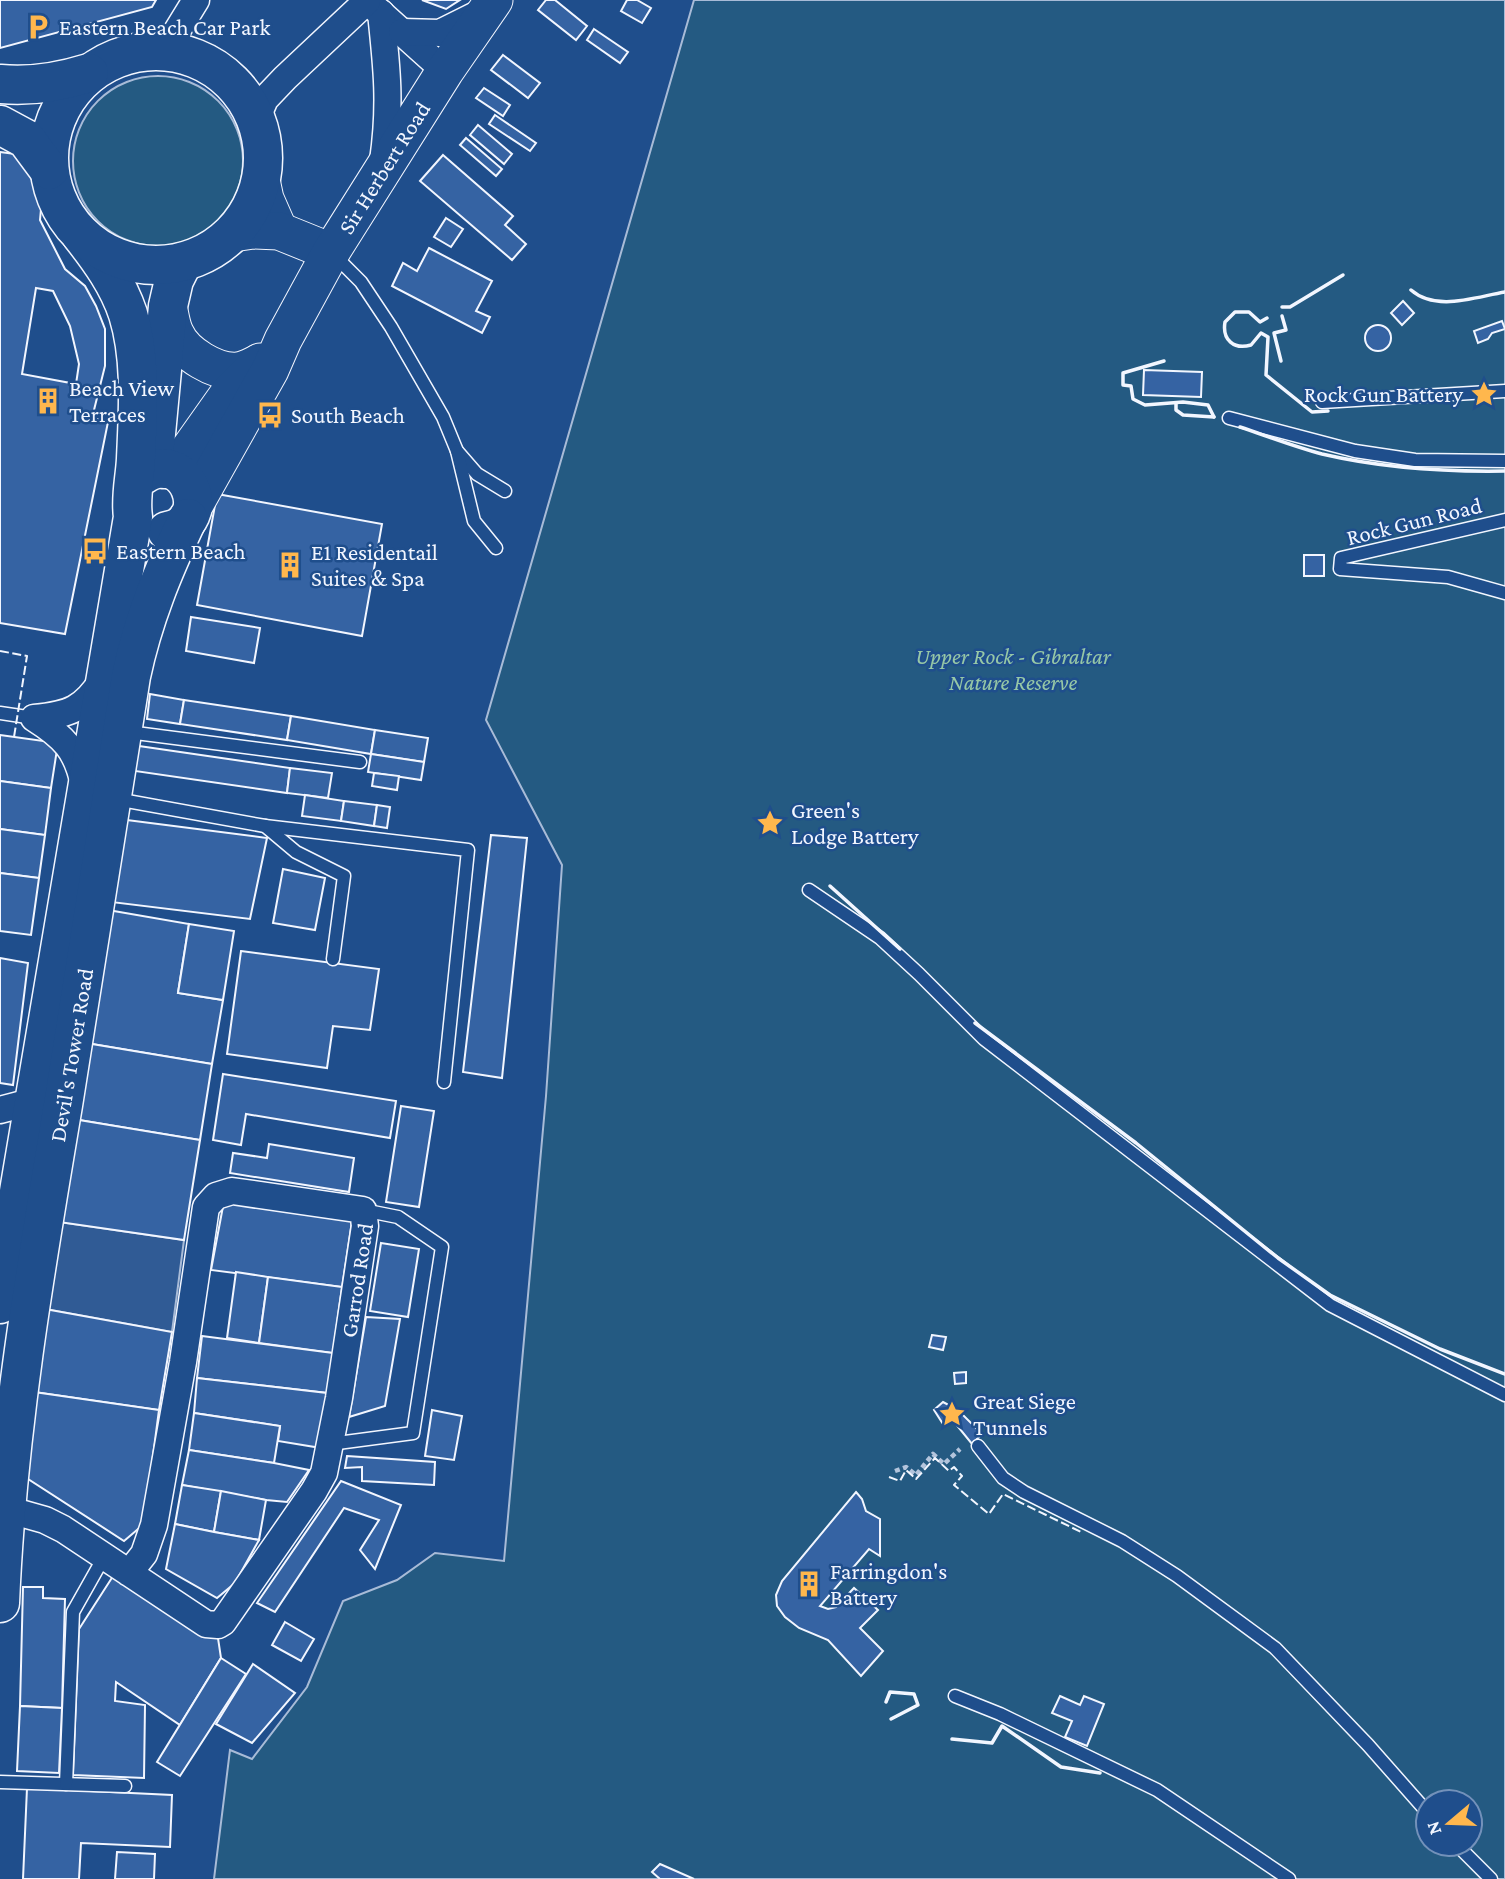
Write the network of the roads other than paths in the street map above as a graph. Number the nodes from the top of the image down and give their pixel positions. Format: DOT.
graph roads {
  1 [pos="196,0"];
  2 [pos="491,4"];
  3 [pos="372,5"];
  4 [pos="402,32"];
  5 [pos="153,50"];
  6 [pos="445,71"];
  7 [pos="89,73"];
  8 [pos="0,84"];
  9 [pos="256,120"];
  10 [pos="0,125"];
  11 [pos="49,170"];
  12 [pos="382,170"];
  13 [pos="261,180"];
  14 [pos="279,231"];
  15 [pos="233,233"];
  16 [pos="81,235"];
  17 [pos="331,253"];
  18 [pos="183,262"];
  19 [pos="168,306"];
  20 [pos="271,351"];
  21 [pos="1505,391"];
  22 [pos="1322,402"];
  23 [pos="1229,418"];
  24 [pos="457,451"];
  25 [pos="1505,461"];
  26 [pos="150,483"];
  27 [pos="505,491"];
  28 [pos="190,514"];
  29 [pos="1505,520"];
  30 [pos="496,548"];
  31 [pos="1505,593"];
  32 [pos="104,678"];
  33 [pos="0,713"];
  34 [pos="34,718"];
  35 [pos="122,732"];
  36 [pos="360,762"];
  37 [pos="98,795"];
  38 [pos="265,826"];
  39 [pos="809,890"];
  40 [pos="333,959"];
  41 [pos="444,1082"];
  42 [pos="17,1105"];
  43 [pos="363,1210"];
  44 [pos="0,1304"];
  45 [pos="1505,1395"];
  46 [pos="330,1444"];
  47 [pos="978,1446"];
  48 [pos="6,1509"];
  49 [pos="104,1557"];
  50 [pos="129,1573"];
  51 [pos="0,1603"];
  52 [pos="955,1696"];
  53 [pos="0,1782"];
  54 [pos="66,1784"];
  55 [pos="125,1786"];
  56 [pos="1414,1797"];
  57 [pos="1470,1858"];
  58 [pos="1289,1879"];
  59 [pos="1491,1879"];
  1 -- 5 [label="street"];
  2 -- 4 [label="street"];
  2 -- 6 [label="main road, Sir Herbert Road"];
  3 -- 4 [label="street"];
  3 -- 9 [label="street"];
  3 -- 12 [label="street"];
  4 -- 6 [label="street"];
  5 -- 7 [label="main road"];
  5 -- 9 [label="main road"];
  6 -- 12 [label="main road, Sir Herbert Road"];
  7 -- 8 [label="main road"];
  7 -- 11 [label="main road"];
  9 -- 13 [label="main road"];
  10 -- 11 [label="main road"];
  11 -- 16 [label="main road"];
  12 -- 17 [label="main road, Sir Herbert Road"];
  13 -- 14 [label="main road"];
  13 -- 15 [label="main road"];
  14 -- 15 [label="main road"];
  14 -- 17 [label="main road"];
  15 -- 18 [label="main road"];
  16 -- 18 [label="main road"];
  16 -- 26 [label="main road, Devil's Tower Road"];
  17 -- 20 [label="main road, Sir Herbert Road"];
  17 -- 24 [label="lane"];
  18 -- 19 [label="main road"];
  19 -- 20 [label="main road"];
  19 -- 26 [label="main road"];
  20 -- 26 [label="main road"];
  20 -- 28 [label="main road"];
  21 -- 22 [label="lane"];
  23 -- 25 [label="lane"];
  24 -- 27 [label="lane"];
  24 -- 30 [label="lane"];
  26 -- 28 [label="main road"];
  26 -- 28 [label="main road"];
  26 -- 32 [label="main road, Devil's Tower Road"];
  28 -- 35 [label="main road, Devil's Tower Road"];
  29 -- 31 [label="lane, Rock Gun Road"];
  32 -- 34 [label="street"];
  32 -- 37 [label="main road, Devil's Tower Road"];
  33 -- 34 [label="lane"];
  34 -- 37 [label="street"];
  35 -- 36 [label="lane"];
  35 -- 37 [label="main road, Devil's Tower Road"];
  37 -- 38 [label="lane"];
  37 -- 42 [label="main road, Devil's Tower Road"];
  37 -- 48 [label="main road, Devil's Tower Road"];
  38 -- 40 [label="lane"];
  38 -- 41 [label="lane"];
  39 -- 45 [label="lane"];
  42 -- 44 [label="main road, Devil's Tower Road"];
  43 -- 46 [label="street, Garrod Road"];
  43 -- 46 [label="lane"];
  43 -- 50 [label="street, Garrod Road"];
  46 -- 50 [label="street, Garrod Road"];
  47 -- 56 [label="lane"];
  48 -- 49 [label="street, Garrod Road"];
  48 -- 51 [label="main road, Devil's Tower Road"];
  49 -- 50 [label="street, Garrod Road"];
  49 -- 54 [label="lane"];
  52 -- 58 [label="lane"];
  53 -- 54 [label="lane"];
  54 -- 55 [label="lane"];
  57 -- 59 [label="lane"];
}
